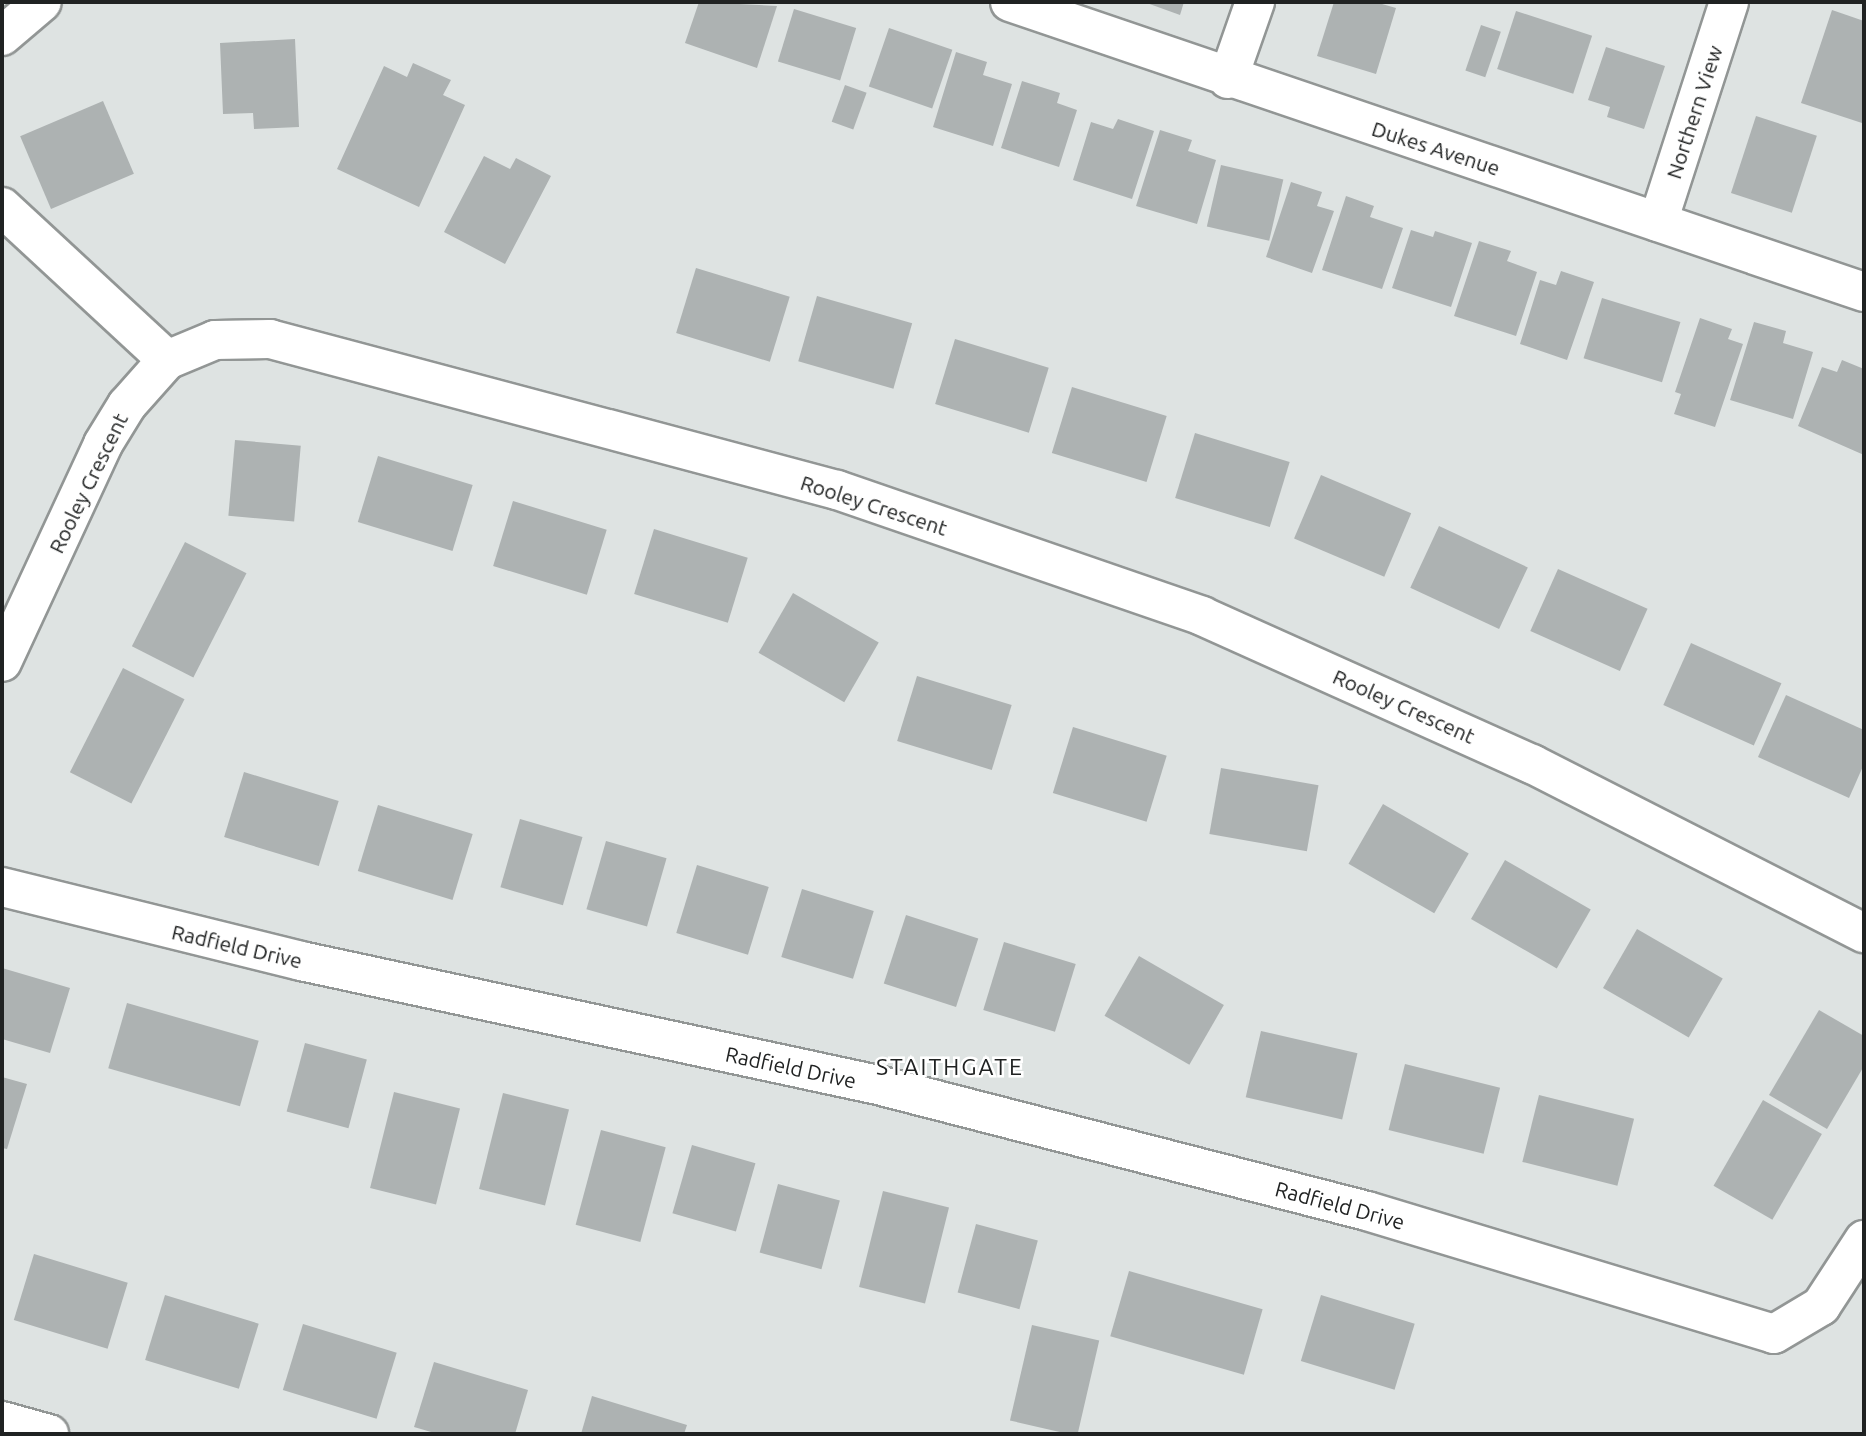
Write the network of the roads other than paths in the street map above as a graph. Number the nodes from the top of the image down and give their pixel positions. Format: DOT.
graph roads {
  1 [pos="42,2"];
  2 [pos="1010,2"];
  3 [pos="1255,2"];
  4 [pos="1730,2"];
  5 [pos="2,36"];
  6 [pos="1228,79"];
  7 [pos="2,206"];
  8 [pos="1658,222"];
  9 [pos="1864,292"];
  10 [pos="167,360"];
  11 [pos="2,662"];
  12 [pos="2,887"];
  13 [pos="1864,933"];
  14 [pos="1864,1240"];
  15 [pos="2,1421"];
  16 [pos="50,1434"];
  1 -- 5 [label="street"];
  2 -- 6 [label="street, Dukes Avenue"];
  3 -- 6 [label="street"];
  4 -- 8 [label="street, Northern View"];
  6 -- 8 [label="street, Dukes Avenue"];
  7 -- 10 [label="street"];
  8 -- 9 [label="street, Dukes Avenue"];
  10 -- 11 [label="street, Rooley Crescent"];
  10 -- 13 [label="street, Rooley Crescent"];
  12 -- 14 [label="street, Radfield Drive"];
  15 -- 16 [label="street"];
}
